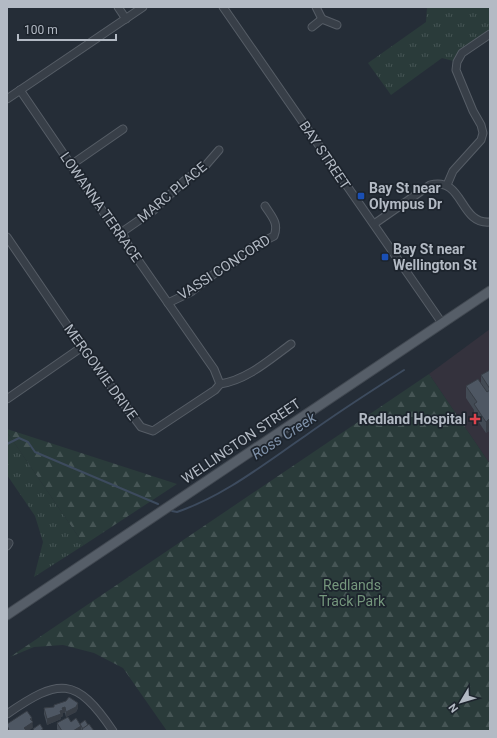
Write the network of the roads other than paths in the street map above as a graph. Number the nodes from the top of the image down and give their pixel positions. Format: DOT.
graph roads {
  1 [pos="118,7"];
  2 [pos="143,7"];
  3 [pos="223,7"];
  4 [pos="316,7"];
  5 [pos="126,19"];
  6 [pos="322,19"];
  7 [pos="337,25"];
  8 [pos="312,27"];
  9 [pos="490,34"];
  10 [pos="20,90"];
  11 [pos="7,99"];
  12 [pos="123,129"];
  13 [pos="219,150"];
  14 [pos="71,165"];
  15 [pos="447,185"];
  16 [pos="265,206"];
  17 [pos="490,222"];
  18 [pos="374,224"];
  19 [pos="122,232"];
  20 [pos="7,237"];
  21 [pos="490,291"];
  22 [pos="168,303"];
  23 [pos="442,323"];
  24 [pos="291,344"];
  25 [pos="82,347"];
  26 [pos="220,384"];
  27 [pos="7,399"];
  28 [pos="7,615"];
  29 [pos="7,714"];
  30 [pos="113,731"];
  1 -- 5 [label="street"];
  2 -- 5 [label="street"];
  3 -- 18 [label="street, BAY STREET"];
  4 -- 6 [label="street"];
  5 -- 10 [label="street"];
  6 -- 7 [label="street"];
  6 -- 8 [label="street"];
  9 -- 15 [label="street"];
  10 -- 11 [label="street"];
  10 -- 14 [label="street, LOWANNA TERRACE"];
  12 -- 14 [label="street"];
  13 -- 19 [label="street, MARC PLACE"];
  14 -- 19 [label="street, LOWANNA TERRACE"];
  15 -- 17 [label="street"];
  15 -- 18 [label="street"];
  16 -- 22 [label="street, VASSI CONCORD"];
  18 -- 23 [label="street, BAY STREET"];
  19 -- 22 [label="street, LOWANNA TERRACE"];
  20 -- 25 [label="street, MERGOWIE DRIVE"];
  21 -- 23 [label="main road, WELLINGTON STREET"];
  22 -- 26 [label="street, LOWANNA TERRACE"];
  23 -- 28 [label="main road, WELLINGTON STREET"];
  24 -- 26 [label="street"];
  25 -- 26 [label="street, MERGOWIE DRIVE"];
  25 -- 27 [label="street"];
  29 -- 30 [label="street"];
}
